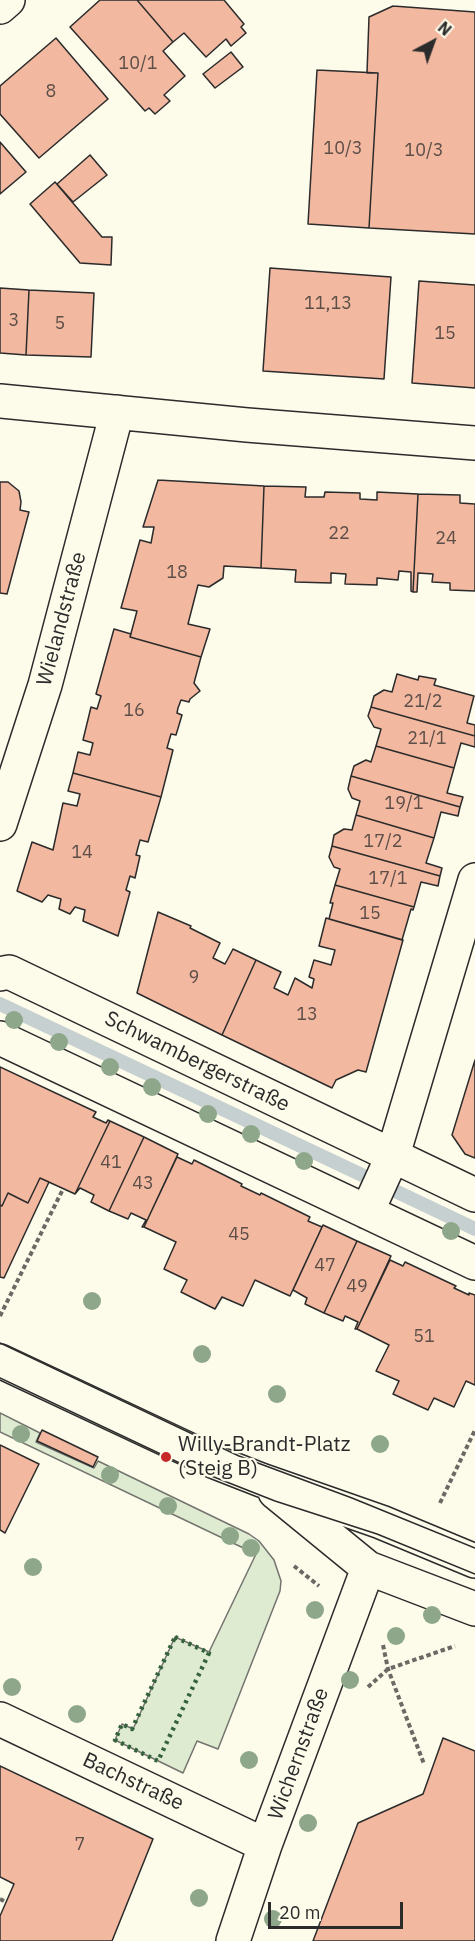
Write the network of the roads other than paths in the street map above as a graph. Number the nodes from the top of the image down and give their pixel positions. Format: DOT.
graph roads {
  1 [pos="8,0"];
  2 [pos="0,7"];
  3 [pos="0,401"];
  4 [pos="117,412"];
  5 [pos="475,443"];
  6 [pos="0,824"];
  7 [pos="475,880"];
  8 [pos="0,974"];
  9 [pos="0,1038"];
  10 [pos="393,1155"];
  11 [pos="475,1195"];
  12 [pos="367,1212"];
  13 [pos="475,1263"];
  14 [pos="0,1360"];
  15 [pos="261,1480"];
  16 [pos="475,1561"];
  17 [pos="368,1568"];
  18 [pos="475,1609"];
  19 [pos="0,1719"];
  20 [pos="266,1845"];
  21 [pos="233,1941"];
  1 -- 2 [label="street"];
  3 -- 4 [label="street"];
  4 -- 5 [label="street"];
  4 -- 6 [label="street, Wielandstraße"];
  7 -- 10 [label="street"];
  8 -- 10 [label="street, Schwambergerstraße"];
  9 -- 12 [label="street"];
  10 -- 11 [label="street, Schwambergerstraße"];
  10 -- 12 [label="street"];
  12 -- 13 [label="street"];
  14 -- 15 [label="street"];
  15 -- 16 [label="street"];
  15 -- 17 [label="street"];
  17 -- 18 [label="street"];
  17 -- 20 [label="street, Wichernstraße"];
  19 -- 20 [label="street, Bachstraße"];
  20 -- 21 [label="street, Wichernstraße"];
}
